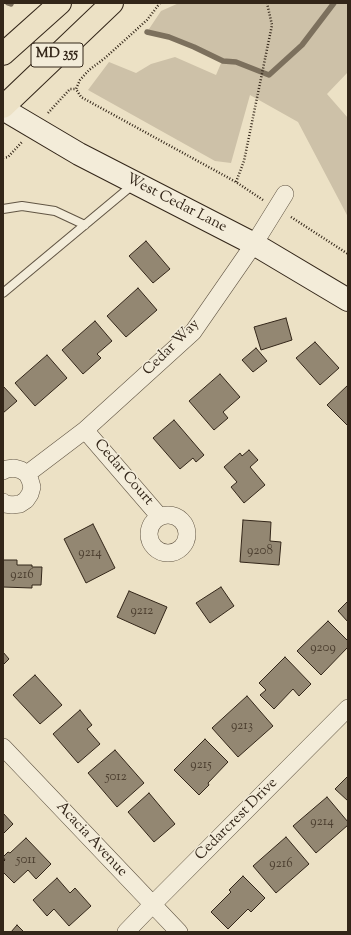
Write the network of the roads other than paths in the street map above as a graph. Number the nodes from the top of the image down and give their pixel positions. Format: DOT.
graph roads {
  1 [pos="60,3"];
  2 [pos="112,3"];
  3 [pos="3,54"];
  4 [pos="3,108"];
  5 [pos="135,183"];
  6 [pos="281,201"];
  7 [pos="3,210"];
  8 [pos="85,225"];
  9 [pos="254,244"];
  10 [pos="3,293"];
  11 [pos="348,300"];
  12 [pos="86,430"];
  13 [pos="3,471"];
  14 [pos="27,474"];
  15 [pos="3,502"];
  16 [pos="160,517"];
  17 [pos="348,708"];
  18 [pos="3,747"];
  19 [pos="152,905"];
  20 [pos="126,932"];
  21 [pos="179,932"];
  1 -- 3 [label="main road, MD 355"];
  2 -- 4 [label="main road, MD 355"];
  4 -- 5 [label="main road, West Cedar Lane"];
  5 -- 8 [label="lane"];
  5 -- 9 [label="main road, West Cedar Lane"];
  6 -- 9 [label="street, Cedar Way"];
  7 -- 8 [label="lane"];
  8 -- 10 [label="lane"];
  9 -- 11 [label="main road, West Cedar Lane"];
  9 -- 12 [label="street, Cedar Way"];
  12 -- 14 [label="street, Cedar Way"];
  12 -- 16 [label="street, Cedar Court"];
  13 -- 14 [label="street"];
  14 -- 15 [label="street"];
  17 -- 19 [label="street, Cedarcrest Drive"];
  18 -- 19 [label="street, Acacia Avenue"];
  19 -- 20 [label="street, Cedarcrest Drive"];
  19 -- 21 [label="street, Acacia Avenue"];
}
